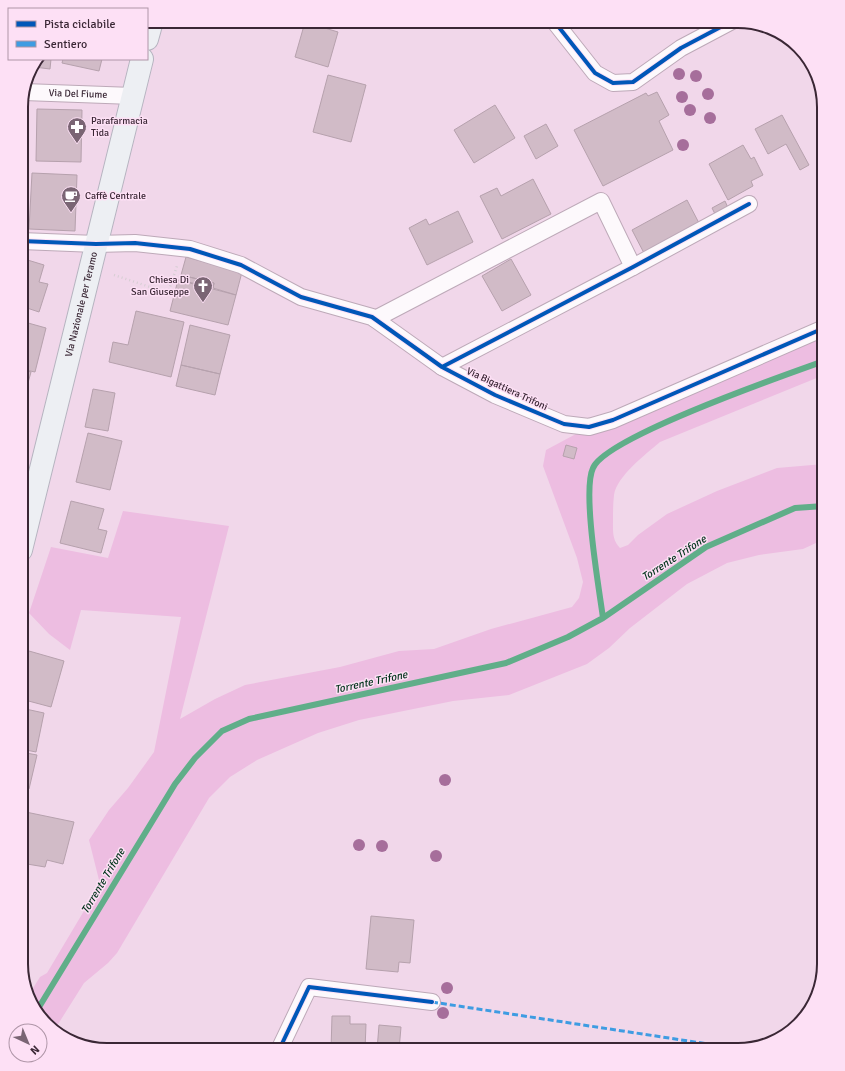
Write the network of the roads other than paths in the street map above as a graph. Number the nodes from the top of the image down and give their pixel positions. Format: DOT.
graph roads {
  1 [pos="560,28"];
  2 [pos="719,28"];
  3 [pos="142,60"];
  4 [pos="30,92"];
  5 [pos="133,96"];
  6 [pos="749,204"];
  7 [pos="28,241"];
  8 [pos="96,244"];
  9 [pos="633,267"];
  10 [pos="375,319"];
  11 [pos="817,331"];
  12 [pos="442,367"];
  13 [pos="28,521"];
  14 [pos="432,1002"];
  15 [pos="283,1043"];
  1 -- 2 [label="street"];
  3 -- 5 [label="main road, Via Nazionale per Teramo"];
  4 -- 5 [label="street, Via Del Fiume"];
  5 -- 8 [label="main road, Via Nazionale per Teramo"];
  6 -- 9 [label="street"];
  7 -- 8 [label="street, Via Bigattiera Trifoni"];
  8 -- 10 [label="street, Via Bigattiera Trifoni"];
  8 -- 13 [label="main road, Via Nazionale per Teramo"];
  9 -- 10 [label="street"];
  9 -- 12 [label="street"];
  10 -- 12 [label="street, Via Bigattiera Trifoni"];
  11 -- 12 [label="street, Via Bigattiera Trifoni"];
  14 -- 15 [label="street"];
}
